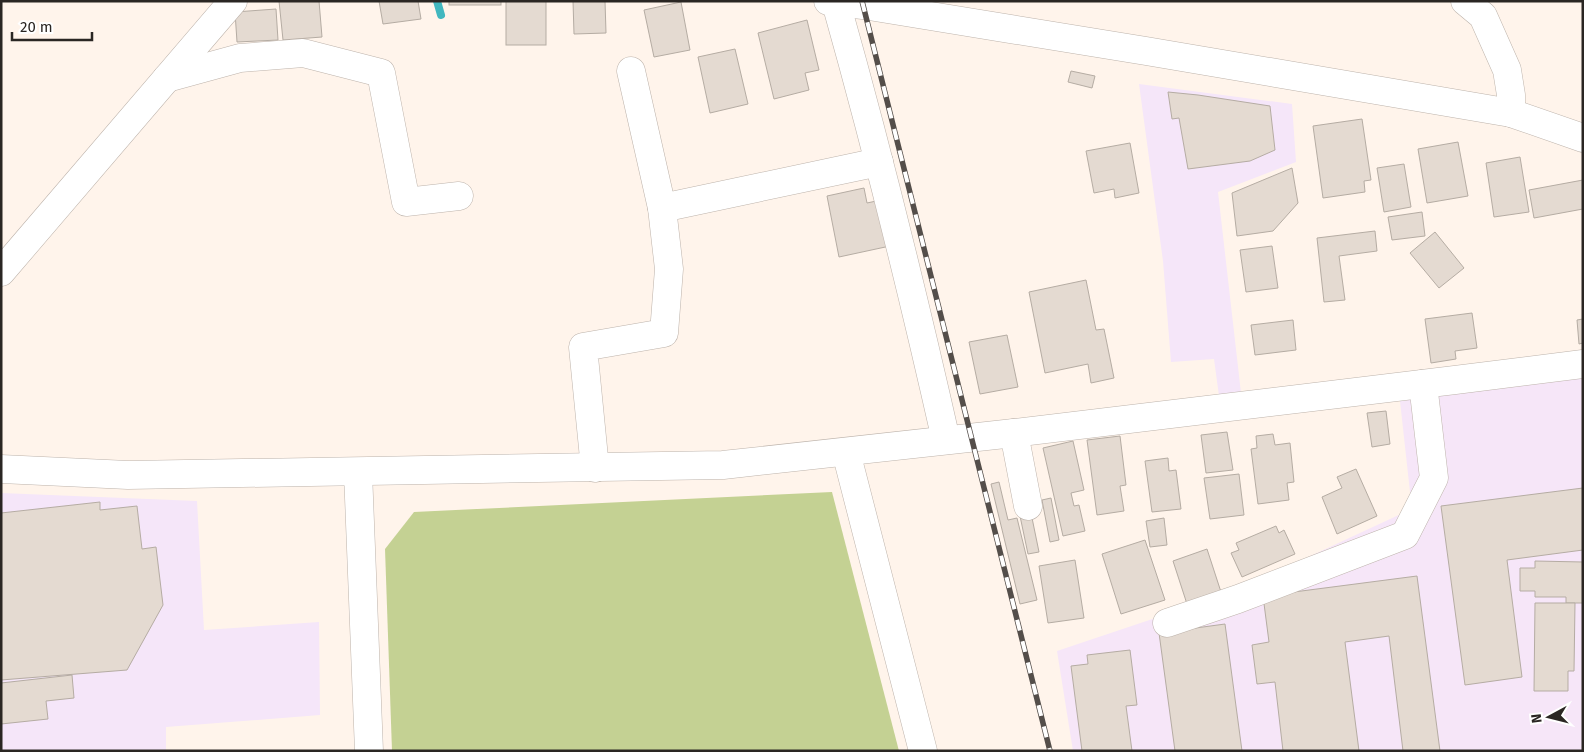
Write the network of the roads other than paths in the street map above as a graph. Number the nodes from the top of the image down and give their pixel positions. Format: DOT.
graph roads {
  1 [pos="233,1"];
  2 [pos="1465,1"];
  3 [pos="832,2"];
  4 [pos="631,71"];
  5 [pos="168,78"];
  6 [pos="1511,113"];
  7 [pos="1583,138"];
  8 [pos="880,162"];
  9 [pos="459,196"];
  10 [pos="662,208"];
  11 [pos="1,272"];
  12 [pos="1583,364"];
  13 [pos="1423,384"];
  14 [pos="1014,433"];
  15 [pos="946,440"];
  16 [pos="846,452"];
  17 [pos="595,468"];
  18 [pos="1,469"];
  19 [pos="358,472"];
  20 [pos="1028,506"];
  21 [pos="1167,623"];
  22 [pos="369,751"];
  23 [pos="923,751"];
  1 -- 5 [label="street"];
  2 -- 6 [label="street"];
  3 -- 6 [label="street"];
  3 -- 8 [label="street"];
  4 -- 10 [label="street"];
  5 -- 9 [label="street"];
  5 -- 11 [label="street"];
  6 -- 7 [label="street"];
  8 -- 10 [label="street"];
  8 -- 15 [label="street"];
  10 -- 17 [label="street"];
  12 -- 13 [label="street"];
  13 -- 14 [label="street"];
  13 -- 21 [label="street"];
  14 -- 15 [label="street"];
  14 -- 20 [label="street"];
  15 -- 16 [label="street"];
  16 -- 17 [label="street"];
  16 -- 23 [label="street"];
  17 -- 19 [label="street"];
  18 -- 19 [label="street"];
  19 -- 22 [label="street"];
}
